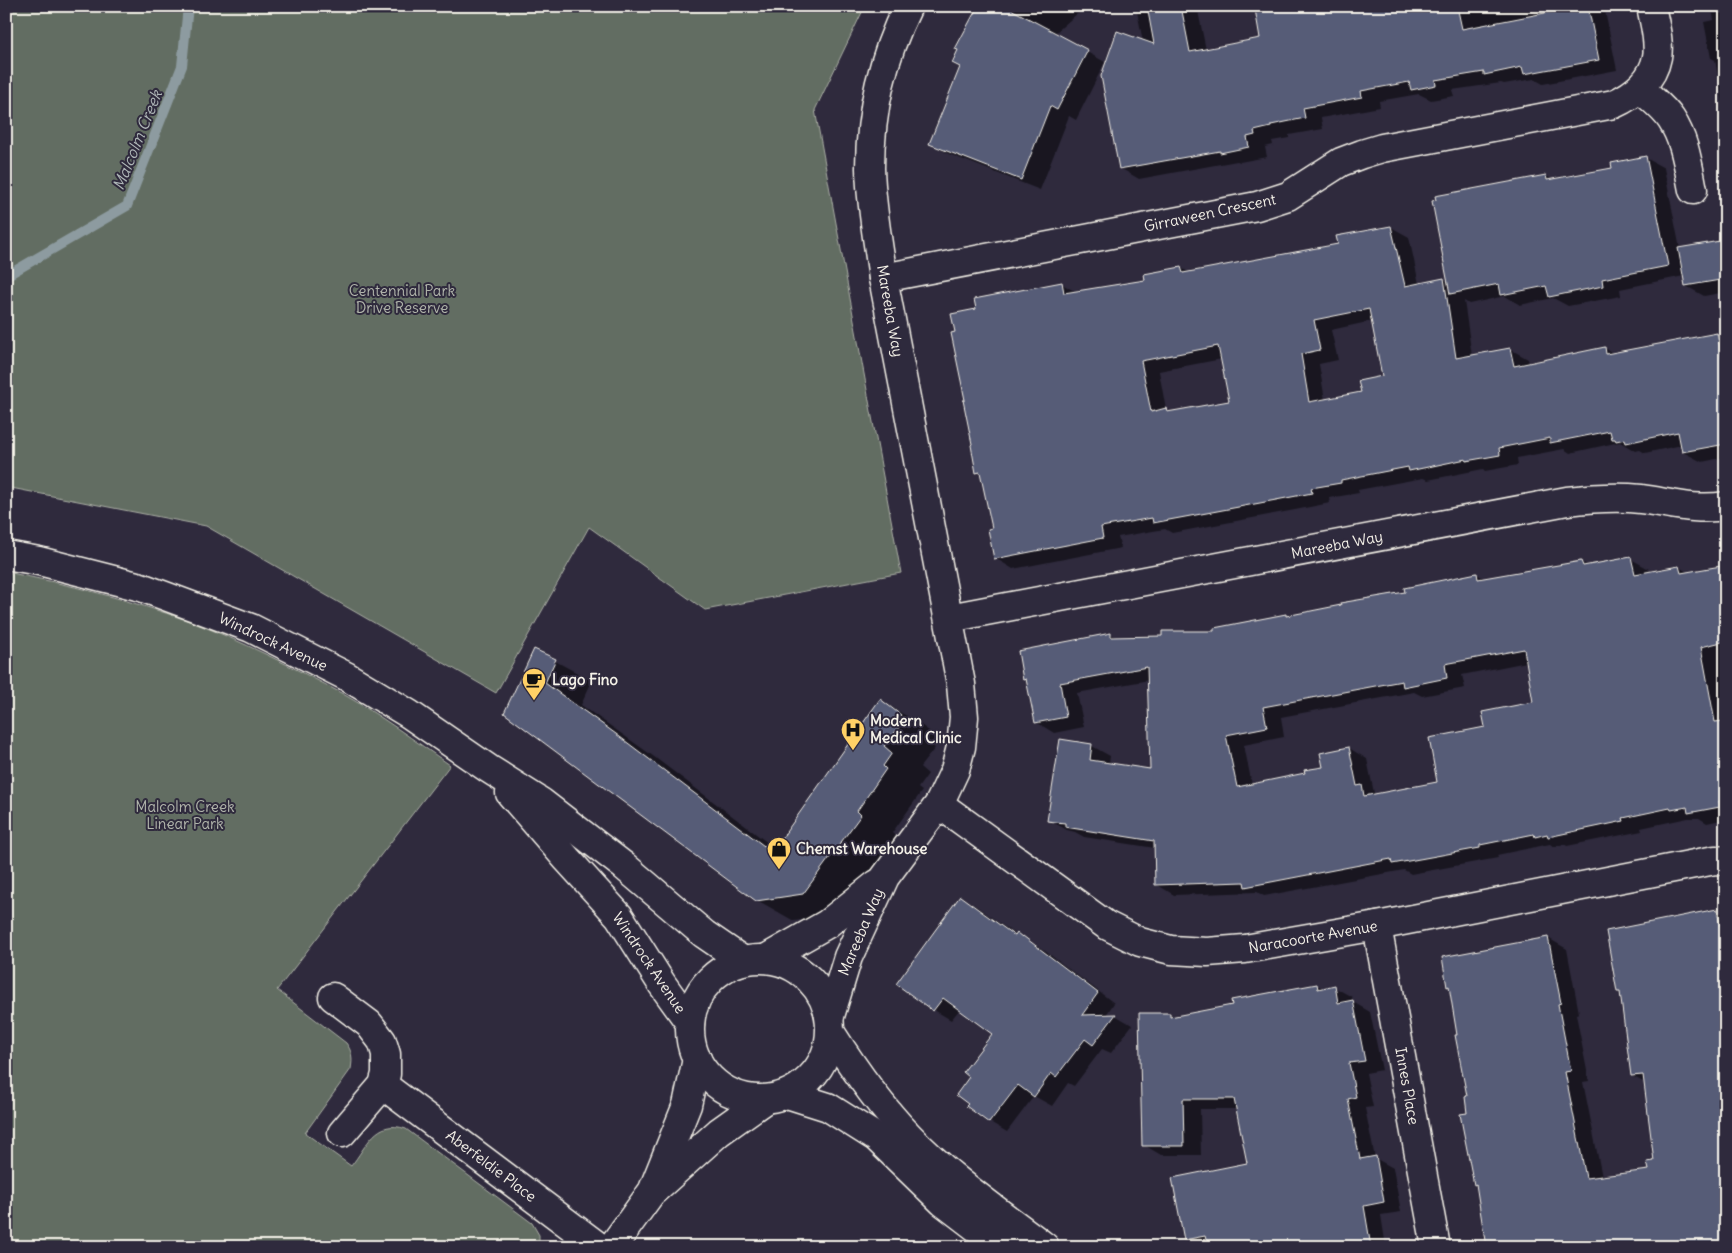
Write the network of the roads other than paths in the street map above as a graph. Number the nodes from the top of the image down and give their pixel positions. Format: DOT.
graph roads {
  1 [pos="908,6"];
  2 [pos="1651,6"];
  3 [pos="1640,88"];
  4 [pos="1693,190"];
  5 [pos="883,278"];
  6 [pos="1726,506"];
  7 [pos="6,555"];
  8 [pos="949,618"];
  9 [pos="489,769"];
  10 [pos="939,804"];
  11 [pos="1726,861"];
  12 [pos="885,877"];
  13 [pos="1377,926"];
  14 [pos="754,959"];
  15 [pos="333,997"];
  16 [pos="690,1023"];
  17 [pos="831,1024"];
  18 [pos="697,1059"];
  19 [pos="383,1085"];
  20 [pos="776,1097"];
  21 [pos="342,1133"];
  22 [pos="652,1193"];
  23 [pos="599,1247"];
  24 [pos="612,1247"];
  25 [pos="1002,1247"];
  26 [pos="1045,1247"];
  27 [pos="1436,1247"];
  1 -- 5 [label="street, Mareeba Way"];
  2 -- 3 [label="street, Girraween Crescent"];
  3 -- 4 [label="street"];
  3 -- 5 [label="street, Girraween Crescent"];
  5 -- 8 [label="street, Mareeba Way"];
  6 -- 8 [label="street, Mareeba Way"];
  7 -- 9 [label="street, Windrock Avenue"];
  8 -- 10 [label="street, Mareeba Way"];
  9 -- 14 [label="street, Windrock Avenue"];
  9 -- 16 [label="street, Windrock Avenue"];
  10 -- 12 [label="street, Mareeba Way"];
  10 -- 13 [label="street, Naracoorte Avenue"];
  11 -- 13 [label="street, Naracoorte Avenue"];
  12 -- 14 [label="street, Mareeba Way"];
  12 -- 17 [label="street, Mareeba Way"];
  13 -- 27 [label="street, Innes Place"];
  14 -- 16 [label="street"];
  14 -- 17 [label="street"];
  15 -- 19 [label="street"];
  16 -- 18 [label="street"];
  17 -- 20 [label="street"];
  17 -- 26 [label="street"];
  18 -- 20 [label="street"];
  18 -- 22 [label="street"];
  19 -- 21 [label="street"];
  19 -- 23 [label="street, Aberfeldie Place"];
  20 -- 22 [label="street"];
  20 -- 25 [label="street"];
  22 -- 24 [label="street"];
}
